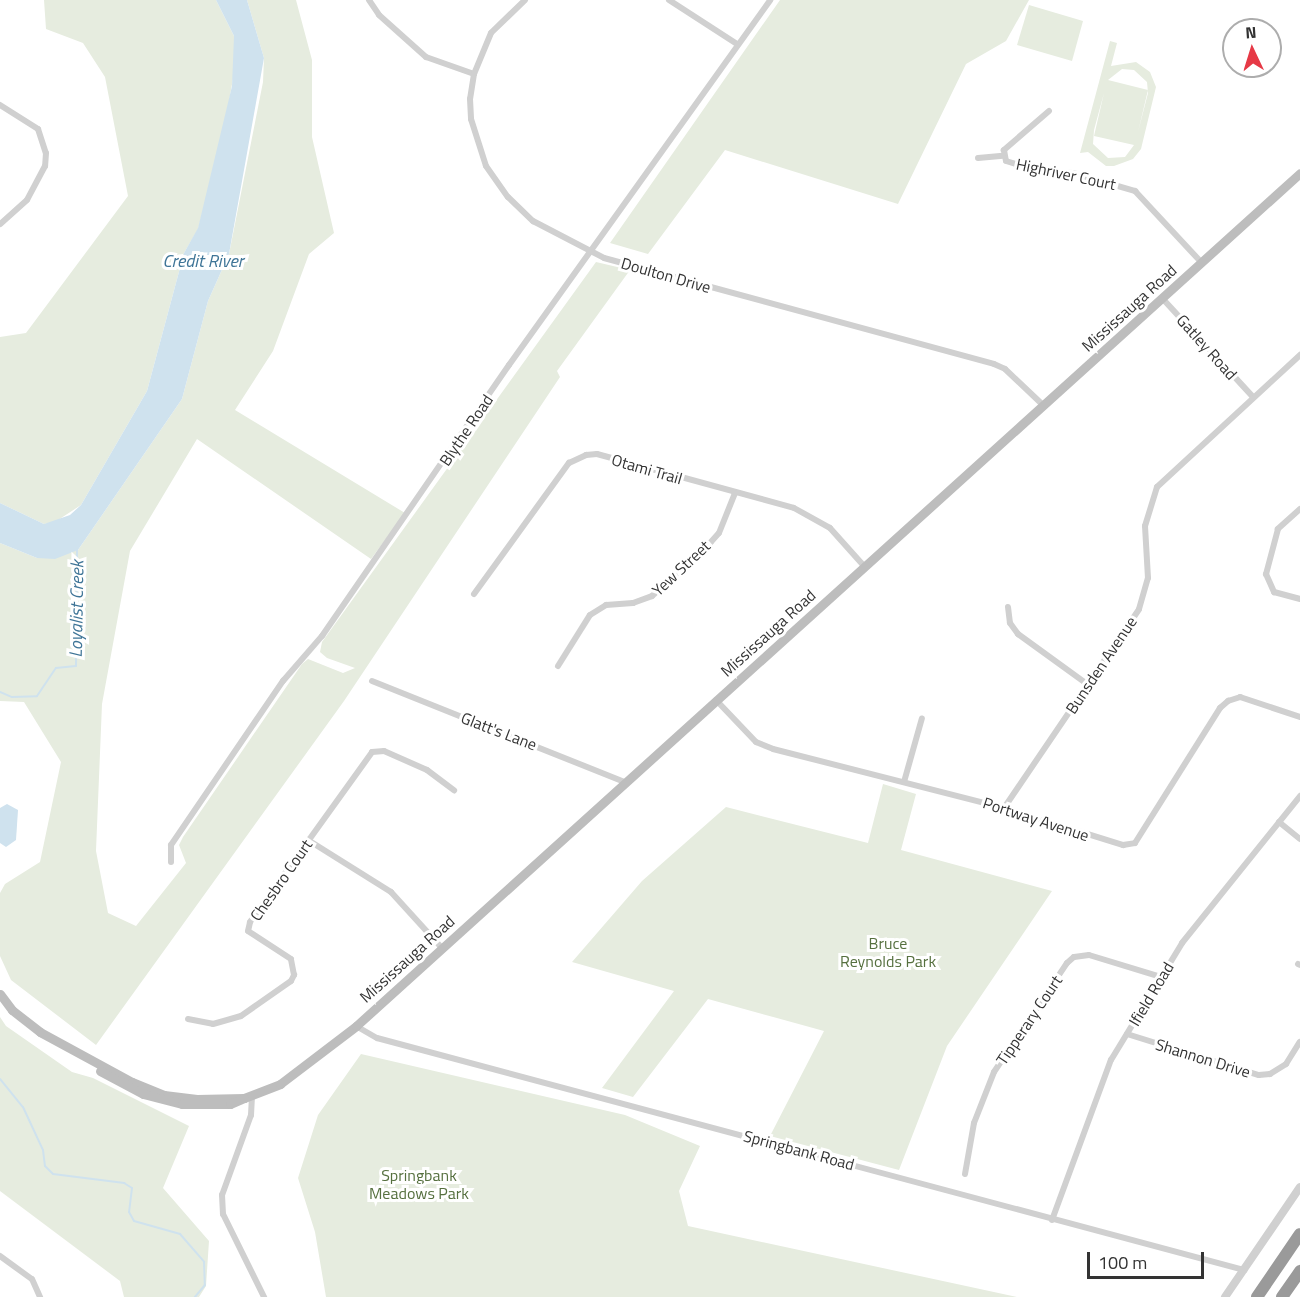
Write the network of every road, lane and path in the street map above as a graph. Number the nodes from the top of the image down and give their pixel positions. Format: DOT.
graph roads {
  1 [pos="369,0"];
  2 [pos="525,0"];
  3 [pos="669,0"];
  4 [pos="770,0"];
  5 [pos="737,44"];
  6 [pos="474,74"];
  7 [pos="0,105"];
  8 [pos="1048,111"];
  9 [pos="1003,156"];
  10 [pos="978,158"];
  11 [pos="1300,173"];
  12 [pos="0,224"];
  13 [pos="588,252"];
  14 [pos="1201,262"];
  15 [pos="1162,298"];
  16 [pos="1300,355"];
  17 [pos="1252,397"];
  18 [pos="1043,405"];
  19 [pos="735,493"];
  20 [pos="1300,509"];
  21 [pos="864,566"];
  22 [pos="474,594"];
  23 [pos="1300,599"];
  24 [pos="1008,607"];
  25 [pos="558,666"];
  26 [pos="372,681"];
  27 [pos="1088,684"];
  28 [pos="716,700"];
  29 [pos="1300,717"];
  30 [pos="922,718"];
  31 [pos="625,782"];
  32 [pos="904,782"];
  33 [pos="454,790"];
  34 [pos="1300,796"];
  35 [pos="1005,808"];
  36 [pos="1279,822"];
  37 [pos="1300,839"];
  38 [pos="308,840"];
  39 [pos="171,862"];
  40 [pos="442,948"];
  41 [pos="1161,977"];
  42 [pos="0,994"];
  43 [pos="188,1019"];
  44 [pos="356,1026"];
  45 [pos="1127,1034"];
  46 [pos="1300,1042"];
  47 [pos="248,1097"];
  48 [pos="965,1174"];
  49 [pos="1300,1187"];
  50 [pos="1053,1220"];
  51 [pos="1300,1234"];
  52 [pos="0,1256"];
  53 [pos="1244,1270"];
  54 [pos="1300,1271"];
  55 [pos="40,1297"];
  56 [pos="264,1297"];
  57 [pos="1225,1297"];
  58 [pos="1257,1297"];
  59 [pos="1282,1297"];
  1 -- 6 [label="street"];
  2 -- 6 [label="street, Doulton Drive"];
  3 -- 5 [label="street"];
  4 -- 5 [label="street, Blythe Road"];
  5 -- 13 [label="street, Blythe Road"];
  6 -- 13 [label="street, Doulton Drive"];
  7 -- 12 [label="street"];
  8 -- 9 [label="street, Highriver Court"];
  9 -- 10 [label="street"];
  9 -- 14 [label="street, Highriver Court"];
  11 -- 14 [label="main road, Mississauga Road"];
  13 -- 18 [label="street, Doulton Drive"];
  13 -- 39 [label="street, Blythe Road"];
  14 -- 15 [label="main road, Mississauga Road"];
  15 -- 17 [label="street, Gatley Road"];
  15 -- 18 [label="main road, Mississauga Road"];
  16 -- 17 [label="street, Bunsden Avenue"];
  17 -- 27 [label="street, Bunsden Avenue"];
  18 -- 21 [label="main road, Mississauga Road"];
  19 -- 21 [label="street, Otami Trail"];
  19 -- 22 [label="street, Otami Trail"];
  19 -- 25 [label="street, Yew Street"];
  20 -- 23 [label="street"];
  21 -- 28 [label="main road, Mississauga Road"];
  24 -- 27 [label="street"];
  26 -- 31 [label="street, Glatt's Lane"];
  27 -- 35 [label="street, Bunsden Avenue"];
  28 -- 31 [label="main road, Mississauga Road"];
  28 -- 32 [label="street, Portway Avenue"];
  29 -- 35 [label="street, Portway Avenue"];
  30 -- 32 [label="street"];
  31 -- 40 [label="main road, Mississauga Road"];
  32 -- 35 [label="street, Portway Avenue"];
  33 -- 38 [label="street, Chesbro Court"];
  34 -- 36 [label="street, Ifield Road"];
  36 -- 37 [label="street"];
  36 -- 41 [label="street, Ifield Road"];
  38 -- 40 [label="street"];
  38 -- 43 [label="street, Chesbro Court"];
  40 -- 44 [label="main road, Mississauga Road"];
  41 -- 45 [label="street, Ifield Road"];
  41 -- 48 [label="street, Tipperary Court"];
  42 -- 47 [label="main road, Mississauga Road"];
  44 -- 47 [label="main road, Mississauga Road"];
  44 -- 50 [label="street, Springbank Road"];
  45 -- 46 [label="street, Shannon Drive"];
  45 -- 50 [label="street, Ifield Road"];
  47 -- 56 [label="street"];
  49 -- 53 [label="street"];
  50 -- 53 [label="street, Springbank Road"];
  51 -- 58 [label="highway"];
  52 -- 55 [label="street"];
  53 -- 57 [label="street"];
  54 -- 59 [label="highway"];
}
